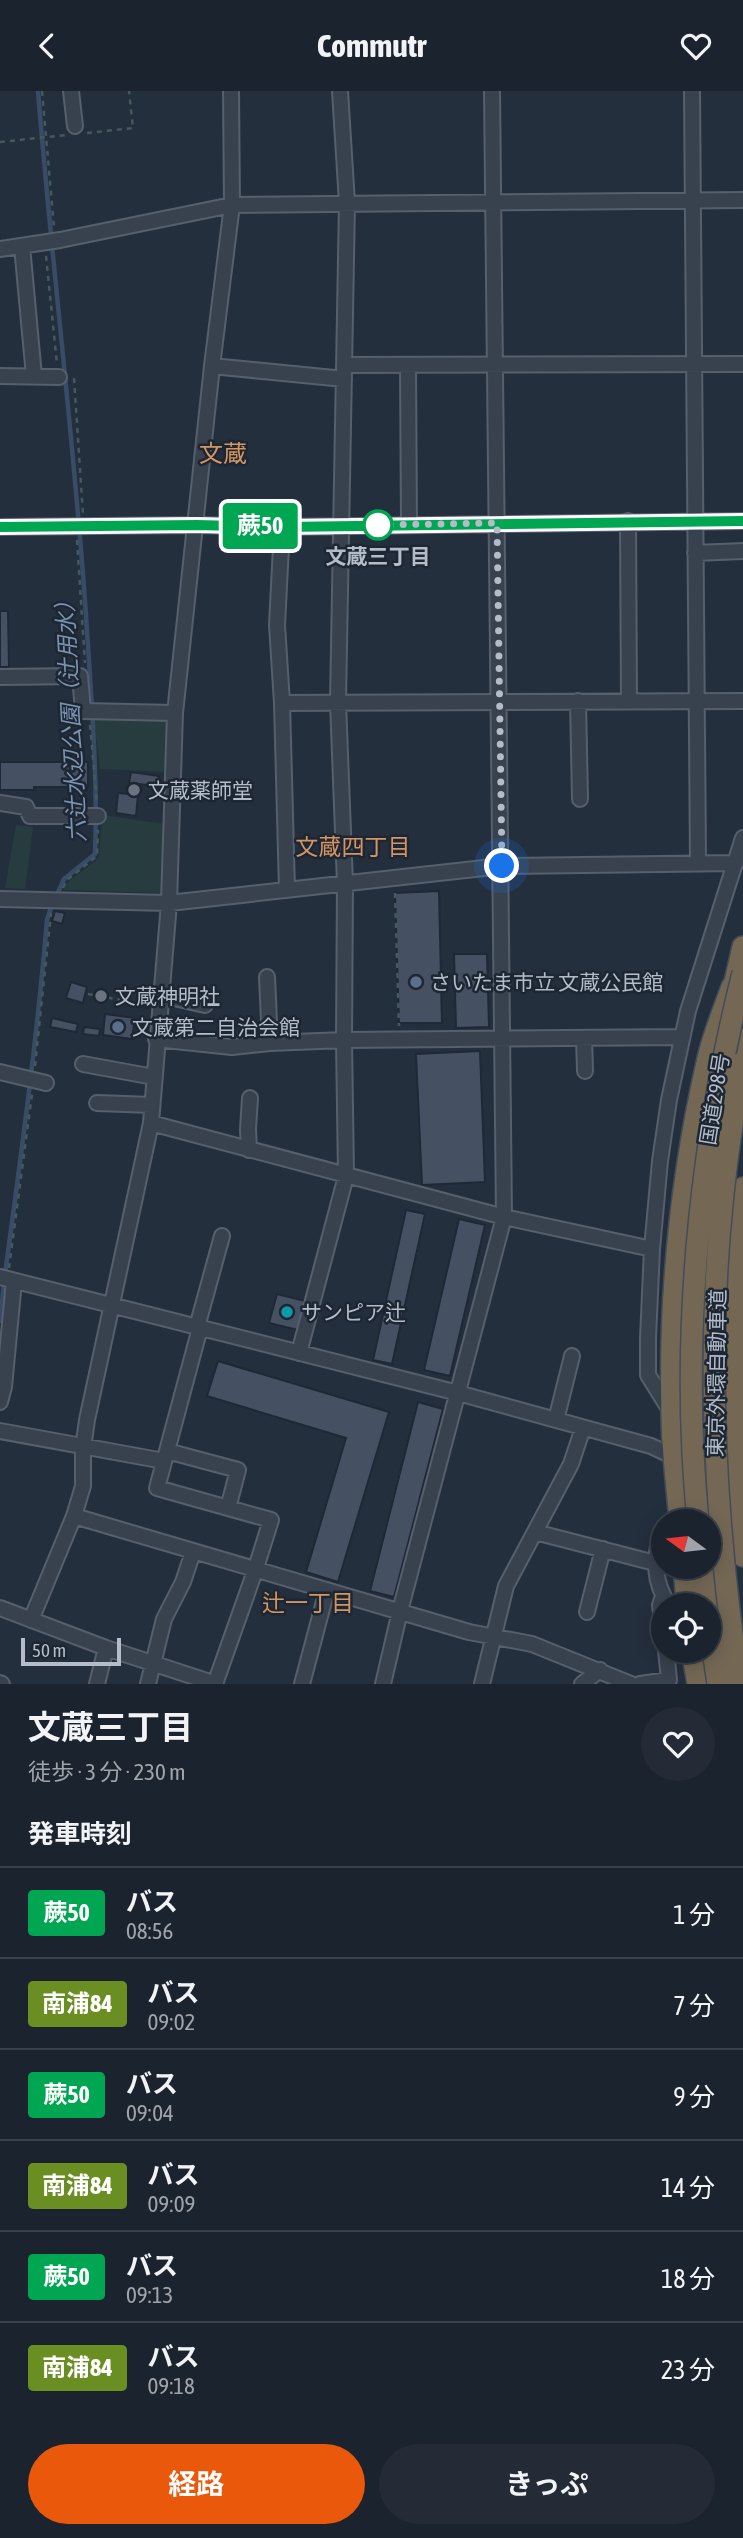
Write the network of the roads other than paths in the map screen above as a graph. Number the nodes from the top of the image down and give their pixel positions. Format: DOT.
graph roads {
  1 [pos="71,91"];
  2 [pos="231,91"];
  3 [pos="340,91"];
  4 [pos="492,91"];
  5 [pos="692,91"];
  6 [pos="75,126"];
  7 [pos="693,200"];
  8 [pos="743,200"];
  9 [pos="492,201"];
  10 [pos="347,203"];
  11 [pos="233,205"];
  12 [pos="22,246"];
  13 [pos="0,250"];
  14 [pos="494,364"];
  15 [pos="743,364"];
  16 [pos="408,365"];
  17 [pos="694,365"];
  18 [pos="212,366"];
  19 [pos="344,372"];
  20 [pos="0,376"];
  21 [pos="34,376"];
  22 [pos="59,377"];
  23 [pos="694,520"];
  24 [pos="628,521"];
  25 [pos="743,521"];
  26 [pos="497,523"];
  27 [pos="197,525"];
  28 [pos="409,525"];
  29 [pos="342,526"];
  30 [pos="0,527"];
  31 [pos="282,527"];
  32 [pos="743,551"];
  33 [pos="695,553"];
  34 [pos="0,677"];
  35 [pos="629,701"];
  36 [pos="696,701"];
  37 [pos="743,701"];
  38 [pos="338,702"];
  39 [pos="498,702"];
  40 [pos="578,702"];
  41 [pos="282,703"];
  42 [pos="175,713"];
  43 [pos="580,799"];
  44 [pos="0,803"];
  45 [pos="98,816"];
  46 [pos="743,838"];
  47 [pos="698,863"];
  48 [pos="736,863"];
  49 [pos="502,866"];
  50 [pos="345,884"];
  51 [pos="286,890"];
  52 [pos="0,899"];
  53 [pos="169,903"];
  54 [pos="743,947"];
  55 [pos="740,973"];
  56 [pos="267,977"];
  57 [pos="160,1001"];
  58 [pos="205,1005"];
  59 [pos="682,1037"];
  60 [pos="584,1038"];
  61 [pos="156,1039"];
  62 [pos="503,1039"];
  63 [pos="344,1040"];
  64 [pos="743,1040"];
  65 [pos="270,1043"];
  66 [pos="743,1062"];
  67 [pos="83,1064"];
  68 [pos="585,1071"];
  69 [pos="0,1072"];
  70 [pos="154,1077"];
  71 [pos="46,1083"];
  72 [pos="250,1098"];
  73 [pos="97,1103"];
  74 [pos="152,1105"];
  75 [pos="151,1123"];
  76 [pos="250,1150"];
  77 [pos="346,1176"];
  78 [pos="743,1188"];
  79 [pos="504,1217"];
  80 [pos="222,1236"];
  81 [pos="652,1249"];
  82 [pos="8,1279"];
  83 [pos="111,1305"];
  84 [pos="199,1327"];
  85 [pos="299,1353"];
  86 [pos="572,1356"];
  87 [pos="458,1393"];
  88 [pos="0,1402"];
  89 [pos="672,1413"];
  90 [pos="738,1416"];
  91 [pos="556,1420"];
  92 [pos="583,1427"];
  93 [pos="0,1431"];
  94 [pos="83,1448"];
  95 [pos="165,1456"];
  96 [pos="674,1457"];
  97 [pos="741,1489"];
  98 [pos="229,1508"];
  99 [pos="676,1509"];
  100 [pos="698,1509"];
  101 [pos="74,1516"];
  102 [pos="535,1532"];
  103 [pos="603,1549"];
  104 [pos="193,1552"];
  105 [pos="743,1556"];
  106 [pos="651,1562"];
  107 [pos="256,1570"];
  108 [pos="327,1590"];
  109 [pos="0,1608"];
  110 [pos="400,1611"];
  111 [pos="587,1612"];
  112 [pos="31,1620"];
  113 [pos="494,1637"];
  114 [pos="106,1648"];
  115 [pos="667,1663"];
  116 [pos="694,1663"];
  117 [pos="715,1663"];
  118 [pos="153,1664"];
  119 [pos="600,1670"];
  120 [pos="97,1684"];
  121 [pos="148,1684"];
  122 [pos="215,1684"];
  123 [pos="302,1684"];
  124 [pos="383,1684"];
  125 [pos="482,1684"];
  126 [pos="582,1684"];
  127 [pos="631,1684"];
  128 [pos="640,1684"];
  129 [pos="698,1684"];
  130 [pos="718,1684"];
  131 [pos="739,1684"];
  1 -- 6 [label="street"];
  2 -- 11 [label="street"];
  3 -- 10 [label="street"];
  4 -- 9 [label="street"];
  5 -- 7 [label="street"];
  7 -- 8 [label="street"];
  7 -- 9 [label="street"];
  7 -- 17 [label="street"];
  9 -- 10 [label="street"];
  9 -- 14 [label="street"];
  10 -- 11 [label="street"];
  10 -- 19 [label="street"];
  11 -- 12 [label="street"];
  11 -- 18 [label="street"];
  12 -- 13 [label="street"];
  12 -- 21 [label="street"];
  14 -- 16 [label="street"];
  14 -- 17 [label="street"];
  14 -- 26 [label="street"];
  15 -- 17 [label="street"];
  16 -- 19 [label="street"];
  16 -- 28 [label="street"];
  17 -- 23 [label="street"];
  18 -- 19 [label="street"];
  18 -- 27 [label="street"];
  19 -- 29 [label="street"];
  20 -- 21 [label="street"];
  21 -- 22 [label="street"];
  23 -- 24 [label="street"];
  23 -- 25 [label="street"];
  23 -- 33 [label="street"];
  24 -- 26 [label="street"];
  24 -- 35 [label="street"];
  26 -- 28 [label="street"];
  26 -- 39 [label="street"];
  27 -- 30 [label="street"];
  27 -- 31 [label="street"];
  27 -- 42 [label="street"];
  28 -- 29 [label="street"];
  29 -- 31 [label="street"];
  29 -- 38 [label="street"];
  31 -- 41 [label="street"];
  32 -- 33 [label="street"];
  33 -- 36 [label="street"];
  34 -- 42 [label="street"];
  35 -- 36 [label="street"];
  35 -- 40 [label="street"];
  36 -- 37 [label="street"];
  36 -- 47 [label="street"];
  38 -- 39 [label="street"];
  38 -- 41 [label="street"];
  38 -- 50 [label="street"];
  39 -- 40 [label="street"];
  39 -- 49 [label="street"];
  40 -- 43 [label="street"];
  41 -- 51 [label="street"];
  42 -- 53 [label="street"];
  44 -- 45 [label="street"];
  46 -- 48 [label="street"];
  47 -- 48 [label="street"];
  47 -- 49 [label="street"];
  48 -- 59 [label="street"];
  49 -- 50 [label="street"];
  49 -- 62 [label="street"];
  50 -- 51 [label="street"];
  50 -- 63 [label="street"];
  51 -- 53 [label="street"];
  52 -- 53 [label="street"];
  53 -- 57 [label="street"];
  54 -- 55 [label="highway, 国道298号"];
  55 -- 64 [label="highway, 国道298号"];
  55 -- 89 [label="highway"];
  55 -- 100 [label="highway, 東京外環自動車道, bridge"];
  56 -- 65 [label="street"];
  57 -- 58 [label="street"];
  57 -- 61 [label="street"];
  59 -- 60 [label="street"];
  59 -- 81 [label="street"];
  60 -- 62 [label="street"];
  60 -- 68 [label="street"];
  61 -- 65 [label="street"];
  61 -- 70 [label="street"];
  62 -- 63 [label="street"];
  62 -- 79 [label="street"];
  63 -- 65 [label="street"];
  63 -- 77 [label="street"];
  66 -- 131 [label="highway, 東京外環自動車道, bridge"];
  67 -- 70 [label="street"];
  69 -- 71 [label="street"];
  70 -- 74 [label="street"];
  72 -- 76 [label="street"];
  73 -- 74 [label="street"];
  74 -- 75 [label="street"];
  75 -- 76 [label="street"];
  75 -- 83 [label="street"];
  76 -- 77 [label="street"];
  77 -- 79 [label="street"];
  77 -- 85 [label="street"];
  78 -- 90 [label="highway"];
  79 -- 81 [label="street"];
  79 -- 87 [label="street"];
  80 -- 84 [label="street"];
  81 -- 89 [label="street"];
  82 -- 83 [label="street"];
  82 -- 88 [label="street"];
  83 -- 84 [label="street"];
  83 -- 94 [label="street"];
  84 -- 85 [label="street"];
  84 -- 95 [label="street"];
  85 -- 87 [label="street"];
  86 -- 91 [label="street"];
  87 -- 91 [label="street"];
  87 -- 110 [label="street"];
  89 -- 96 [label="highway"];
  90 -- 97 [label="highway"];
  91 -- 92 [label="street"];
  92 -- 96 [label="street"];
  92 -- 102 [label="street"];
  93 -- 94 [label="street"];
  94 -- 95 [label="street"];
  94 -- 101 [label="street"];
  95 -- 98 [label="street"];
  95 -- 98 [label="street"];
  96 -- 97 [label="street"];
  96 -- 99 [label="highway"];
  97 -- 105 [label="highway"];
  98 -- 107 [label="street"];
  101 -- 104 [label="street"];
  101 -- 112 [label="street"];
  102 -- 103 [label="street"];
  102 -- 113 [label="street"];
  103 -- 106 [label="street"];
  103 -- 111 [label="street"];
  104 -- 107 [label="street"];
  104 -- 118 [label="street"];
  107 -- 108 [label="street"];
  107 -- 122 [label="street"];
  108 -- 110 [label="street"];
  108 -- 123 [label="street"];
  109 -- 112 [label="street"];
  110 -- 113 [label="street"];
  110 -- 124 [label="street"];
  112 -- 114 [label="street"];
  113 -- 119 [label="street"];
  113 -- 125 [label="street"];
  114 -- 118 [label="street"];
  114 -- 120 [label="street"];
  115 -- 128 [label="street"];
  116 -- 129 [label="highway"];
  117 -- 130 [label="highway, bridge"];
  118 -- 121 [label="street"];
  118 -- 122 [label="street"];
  119 -- 126 [label="street"];
  119 -- 127 [label="street"];
}
